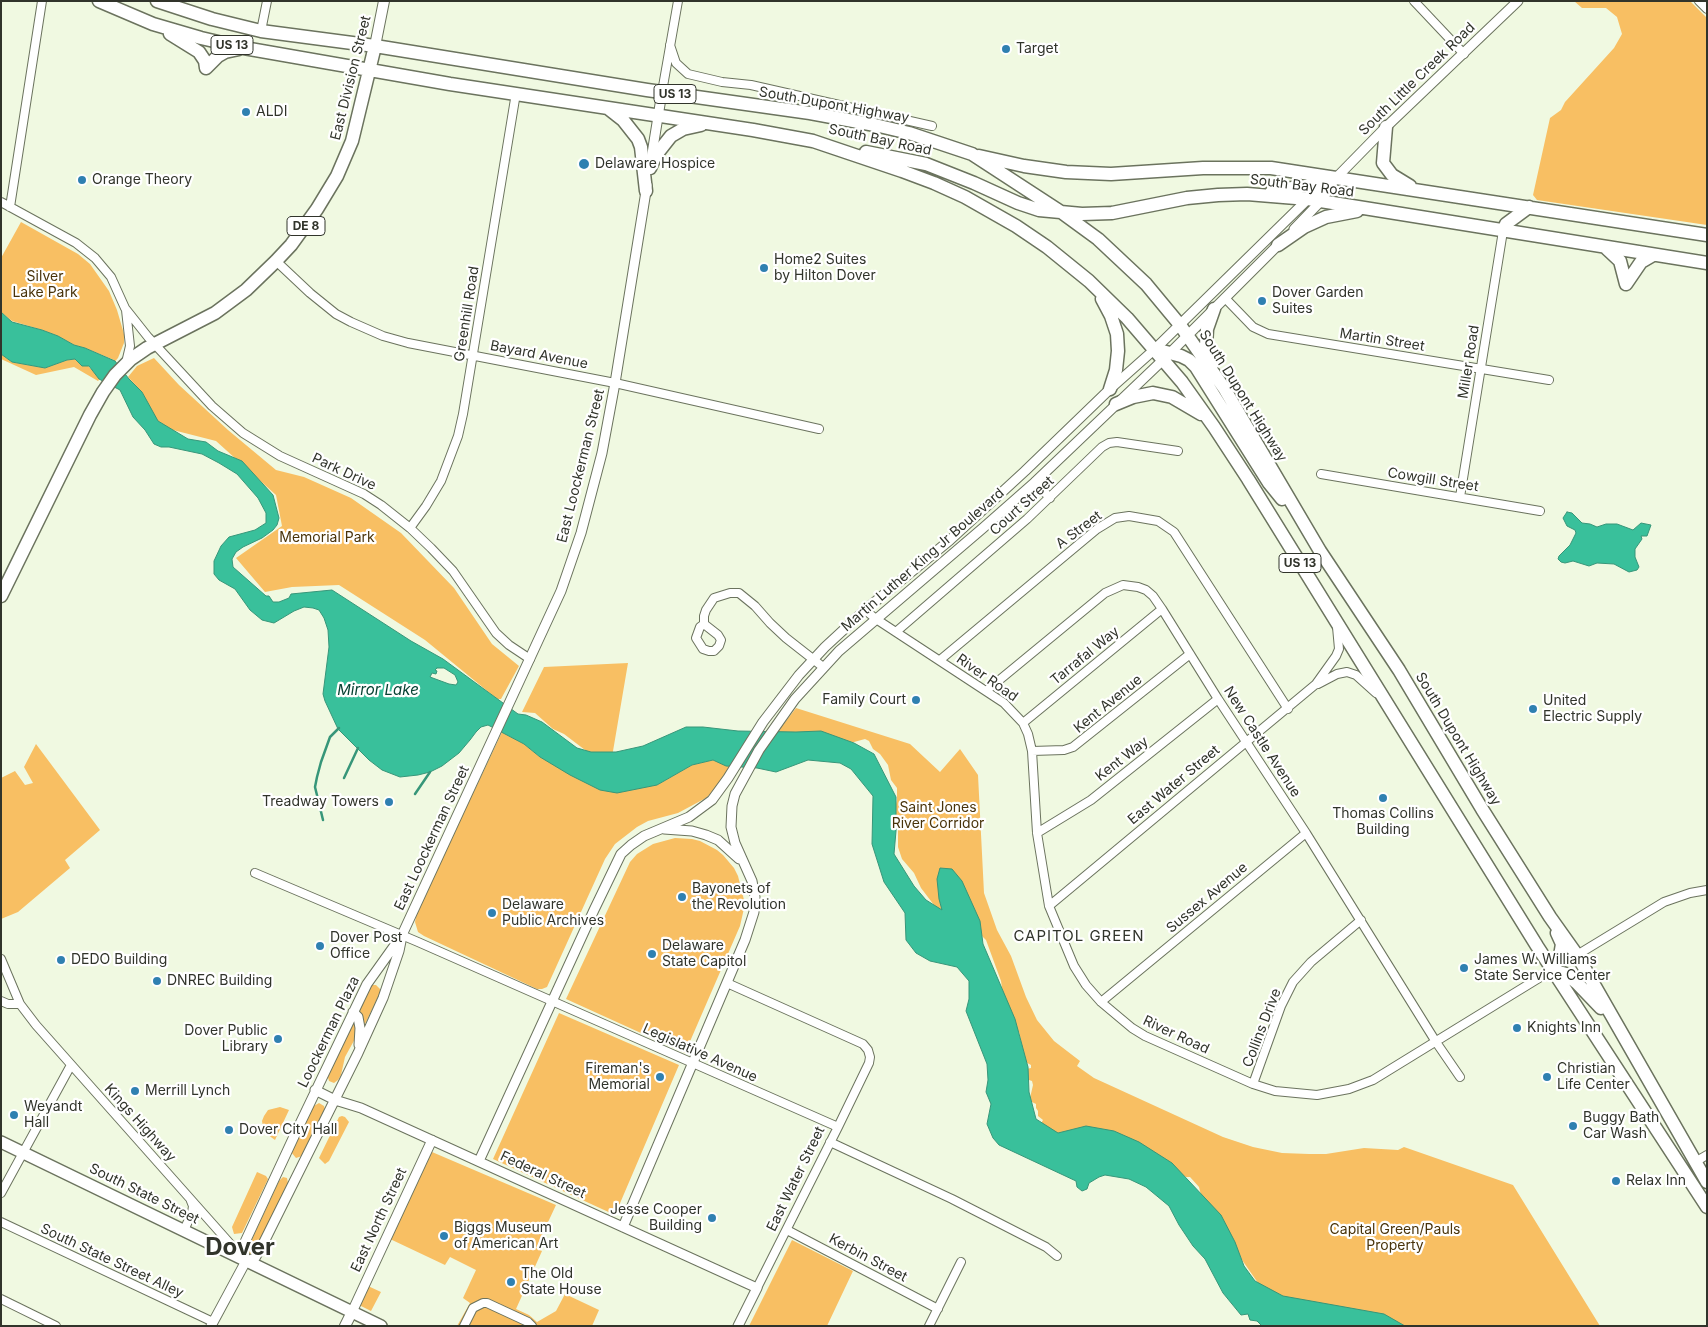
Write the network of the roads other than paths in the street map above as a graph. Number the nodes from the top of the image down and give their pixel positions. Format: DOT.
graph roads {
  1 [pos="42,1"];
  2 [pos="99,1"];
  3 [pos="157,1"];
  4 [pos="268,1"];
  5 [pos="384,1"];
  6 [pos="678,1"];
  7 [pos="1414,1"];
  8 [pos="1518,1"];
  9 [pos="1699,1"];
  10 [pos="1707,9"];
  11 [pos="153,24"];
  12 [pos="261,30"];
  13 [pos="670,45"];
  14 [pos="374,46"];
  15 [pos="244,48"];
  16 [pos="1464,54"];
  17 [pos="369,70"];
  18 [pos="662,92"];
  19 [pos="516,93"];
  20 [pos="606,108"];
  21 [pos="658,116"];
  22 [pos="707,124"];
  23 [pos="932,126"];
  24 [pos="1386,127"];
  25 [pos="812,142"];
  26 [pos="972,154"];
  27 [pos="650,168"];
  28 [pos="1336,178"];
  29 [pos="1416,190"];
  30 [pos="646,191"];
  31 [pos="1247,194"];
  32 [pos="1308,199"];
  33 [pos="1321,201"];
  34 [pos="1,202"];
  35 [pos="10,207"];
  36 [pos="1529,207"];
  37 [pos="1370,210"];
  38 [pos="1061,212"];
  39 [pos="1503,231"];
  40 [pos="1707,235"];
  41 [pos="1278,245"];
  42 [pos="1605,247"];
  43 [pos="1653,255"];
  44 [pos="276,261"];
  45 [pos="1707,263"];
  46 [pos="1089,282"];
  47 [pos="1225,298"];
  48 [pos="125,308"];
  49 [pos="1214,309"];
  50 [pos="1184,330"];
  51 [pos="155,344"];
  52 [pos="1163,354"];
  53 [pos="473,355"];
  54 [pos="126,364"];
  55 [pos="1480,369"];
  56 [pos="1549,380"];
  57 [pos="615,383"];
  58 [pos="1110,389"];
  59 [pos="1232,401"];
  60 [pos="1116,404"];
  61 [pos="1214,427"];
  62 [pos="819,428"];
  63 [pos="1178,451"];
  64 [pos="1321,474"];
  65 [pos="1035,482"];
  66 [pos="1050,498"];
  67 [pos="1460,498"];
  68 [pos="1540,511"];
  69 [pos="410,528"];
  70 [pos="1320,551"];
  71 [pos="3,588"];
  72 [pos="1162,609"];
  73 [pos="866,610"];
  74 [pos="876,619"];
  75 [pos="1336,622"];
  76 [pos="704,624"];
  77 [pos="897,632"];
  78 [pos="1190,654"];
  79 [pos="530,658"];
  80 [pos="814,658"];
  81 [pos="940,660"];
  82 [pos="823,667"];
  83 [pos="1316,684"];
  84 [pos="986,691"];
  85 [pos="1218,699"];
  86 [pos="1384,700"];
  87 [pos="1288,709"];
  88 [pos="1023,723"];
  89 [pos="1248,742"];
  90 [pos="1032,751"];
  91 [pos="662,829"];
  92 [pos="1037,833"];
  93 [pos="1306,833"];
  94 [pos="743,862"];
  95 [pos="255,874"];
  96 [pos="1707,890"];
  97 [pos="1049,906"];
  98 [pos="1550,917"];
  99 [pos="1361,920"];
  100 [pos="402,935"];
  101 [pos="1537,946"];
  102 [pos="1577,955"];
  103 [pos="1560,956"];
  104 [pos="1,959"];
  105 [pos="1552,970"];
  106 [pos="1566,974"];
  107 [pos="727,983"];
  108 [pos="1564,988"];
  109 [pos="1,1000"];
  110 [pos="552,1002"];
  111 [pos="1101,1002"];
  112 [pos="20,1004"];
  113 [pos="353,1012"];
  114 [pos="1625,1040"];
  115 [pos="1436,1042"];
  116 [pos="358,1053"];
  117 [pos="693,1063"];
  118 [pos="71,1065"];
  119 [pos="1460,1077"];
  120 [pos="1253,1084"];
  121 [pos="316,1090"];
  122 [pos="336,1100"];
  123 [pos="838,1126"];
  124 [pos="432,1140"];
  125 [pos="1,1142"];
  126 [pos="830,1142"];
  127 [pos="23,1152"];
  128 [pos="1707,1155"];
  129 [pos="479,1161"];
  130 [pos="1695,1162"];
  131 [pos="1707,1182"];
  132 [pos="1,1193"];
  133 [pos="190,1199"];
  134 [pos="1707,1207"];
  135 [pos="1,1222"];
  136 [pos="623,1227"];
  137 [pos="184,1230"];
  138 [pos="787,1230"];
  139 [pos="1057,1256"];
  140 [pos="246,1261"];
  141 [pos="961,1262"];
  142 [pos="757,1288"];
  143 [pos="1,1299"];
  144 [pos="938,1309"];
  145 [pos="352,1312"];
  146 [pos="212,1324"];
  147 [pos="56,1326"];
  148 [pos="345,1326"];
  149 [pos="381,1326"];
  150 [pos="464,1326"];
  151 [pos="532,1326"];
  152 [pos="738,1326"];
  153 [pos="930,1326"];
  1 -- 35 [label="street"];
  2 -- 11 [label="highway, US 13"];
  3 -- 12 [label="highway, US 13"];
  4 -- 12 [label="street"];
  5 -- 14 [label="main road, East Division Street / DE 8"];
  6 -- 13 [label="street, East Loockerman Street"];
  7 -- 16 [label="street"];
  8 -- 16 [label="street, South Little Creek Road"];
  9 -- 10 [label="street"];
  11 -- 15 [label="highway, US 13"];
  11 -- 15 [label="highway"];
  12 -- 14 [label="highway, US 13"];
  13 -- 18 [label="street, East Loockerman Street"];
  13 -- 23 [label="street"];
  14 -- 17 [label="highway, East Division Street / DE 8"];
  14 -- 18 [label="highway, South Dupont Highway / US 13"];
  15 -- 17 [label="highway, US 13"];
  16 -- 24 [label="street, South Little Creek Road"];
  17 -- 19 [label="highway, US 13"];
  17 -- 44 [label="highway, East Division Street / DE 8"];
  18 -- 21 [label="street, East Loockerman Street"];
  18 -- 26 [label="highway, South Dupont Highway / US 13"];
  19 -- 20 [label="highway, US 13"];
  19 -- 53 [label="street, Greenhill Road"];
  20 -- 21 [label="highway, US 13"];
  20 -- 30 [label="highway"];
  21 -- 22 [label="highway, US 13"];
  21 -- 27 [label="street, East Loockerman Street"];
  22 -- 25 [label="highway, US 13"];
  22 -- 27 [label="highway"];
  24 -- 28 [label="street, South Little Creek Road"];
  24 -- 29 [label="highway"];
  25 -- 38 [label="highway, South Bay Road"];
  25 -- 46 [label="highway, US 13"];
  26 -- 28 [label="highway, South Bay Road"];
  26 -- 38 [label="highway, South Dupont Highway / US 13"];
  27 -- 30 [label="street, East Loockerman Street"];
  28 -- 29 [label="highway, South Bay Road"];
  28 -- 31 [label="highway"];
  28 -- 32 [label="street, South Little Creek Road"];
  28 -- 33 [label="street, South Little Creek Road"];
  29 -- 36 [label="highway, South Bay Road"];
  30 -- 57 [label="street, East Loockerman Street"];
  31 -- 32 [label="highway, South Bay Road"];
  31 -- 38 [label="highway, South Bay Road"];
  32 -- 33 [label="highway, South Bay Road"];
  32 -- 50 [label="street, South Little Creek Road"];
  33 -- 37 [label="highway, South Bay Road"];
  33 -- 41 [label="street, South Little Creek Road"];
  34 -- 35 [label="street"];
  35 -- 48 [label="street"];
  36 -- 39 [label="highway"];
  36 -- 40 [label="highway, South Bay Road"];
  37 -- 39 [label="highway, South Bay Road"];
  37 -- 41 [label="highway"];
  38 -- 50 [label="highway, South Dupont Highway / US 13"];
  39 -- 42 [label="highway, South Bay Road"];
  39 -- 55 [label="street, Miller Road"];
  41 -- 47 [label="street, South Little Creek Road"];
  42 -- 43 [label="highway, South Bay Road"];
  42 -- 43 [label="highway"];
  43 -- 45 [label="highway, South Bay Road"];
  44 -- 51 [label="highway, East Division Street / DE 8"];
  44 -- 53 [label="street, Bayard Avenue"];
  46 -- 52 [label="highway, US 13"];
  46 -- 58 [label="highway"];
  47 -- 49 [label="street, South Little Creek Road"];
  47 -- 55 [label="street, Martin Street"];
  48 -- 51 [label="street, Park Drive"];
  48 -- 54 [label="street"];
  49 -- 50 [label="street, South Little Creek Road"];
  49 -- 59 [label="highway"];
  50 -- 52 [label="street"];
  50 -- 52 [label="street"];
  50 -- 59 [label="highway, South Dupont Highway / US 13"];
  51 -- 54 [label="highway, DE 8"];
  51 -- 69 [label="street, Park Drive"];
  52 -- 58 [label="street, Martin Luther King Jr Boulevard"];
  52 -- 60 [label="street, Martin Luther King Jr Boulevard"];
  52 -- 61 [label="highway, US 13"];
  52 -- 70 [label="highway"];
  53 -- 57 [label="street, Bayard Avenue"];
  53 -- 69 [label="street, Greenhill Road"];
  54 -- 71 [label="highway, DE 8"];
  55 -- 56 [label="street, Martin Street"];
  55 -- 67 [label="street, Miller Road"];
  57 -- 62 [label="street, Bayard Avenue"];
  57 -- 79 [label="street, East Loockerman Street"];
  58 -- 73 [label="street, Martin Luther King Jr Boulevard"];
  59 -- 70 [label="highway, South Dupont Highway / US 13"];
  60 -- 61 [label="highway"];
  60 -- 65 [label="street, Martin Luther King Jr Boulevard"];
  61 -- 75 [label="highway, US 13"];
  63 -- 66 [label="street, Court Street"];
  64 -- 67 [label="street, Cowgill Street"];
  65 -- 66 [label="street"];
  65 -- 74 [label="street, Martin Luther King Jr Boulevard"];
  66 -- 77 [label="street, Court Street"];
  67 -- 68 [label="street, Cowgill Street"];
  69 -- 79 [label="street, Park Drive"];
  70 -- 98 [label="highway, South Dupont Highway / US 13"];
  72 -- 78 [label="street, New Castle Avenue"];
  72 -- 84 [label="street, New Castle Avenue"];
  72 -- 88 [label="street, Tarrafal Way"];
  73 -- 74 [label="street, River Road"];
  73 -- 80 [label="street, Martin Luther King Jr Boulevard"];
  74 -- 77 [label="street, River Road"];
  74 -- 82 [label="street, Martin Luther King Jr Boulevard"];
  75 -- 83 [label="street, East Water Street"];
  75 -- 86 [label="highway, US 13"];
  76 -- 80 [label="street"];
  77 -- 81 [label="street, River Road"];
  78 -- 85 [label="street, New Castle Avenue"];
  78 -- 90 [label="street, Kent Avenue"];
  79 -- 100 [label="street, East Loockerman Street"];
  80 -- 82 [label="street"];
  80 -- 91 [label="street, Martin Luther King Jr Boulevard"];
  81 -- 84 [label="street, River Road"];
  81 -- 87 [label="street, A Street"];
  82 -- 94 [label="street, Martin Luther King Jr Boulevard"];
  83 -- 86 [label="street, East Water Street"];
  83 -- 87 [label="street, East Water Street"];
  84 -- 88 [label="street, River Road"];
  85 -- 89 [label="street, New Castle Avenue"];
  85 -- 92 [label="street, Kent Way"];
  86 -- 101 [label="highway, US 13"];
  87 -- 89 [label="street, East Water Street"];
  88 -- 90 [label="street, River Road"];
  89 -- 93 [label="street, New Castle Avenue"];
  89 -- 97 [label="street, East Water Street"];
  90 -- 92 [label="street, River Road"];
  91 -- 94 [label="street"];
  91 -- 110 [label="street, Martin Luther King Jr Boulevard"];
  92 -- 97 [label="street, River Road"];
  93 -- 99 [label="street, New Castle Avenue"];
  93 -- 111 [label="street, Sussex Avenue"];
  94 -- 107 [label="street, Martin Luther King Jr Boulevard"];
  95 -- 100 [label="street, Legislative Avenue"];
  96 -- 102 [label="street"];
  97 -- 111 [label="street, River Road"];
  98 -- 102 [label="highway, South Dupont Highway / US 13"];
  98 -- 103 [label="highway"];
  99 -- 115 [label="street, New Castle Avenue"];
  99 -- 120 [label="street, Collins Drive"];
  100 -- 110 [label="street, Legislative Avenue"];
  100 -- 113 [label="street, Loockerman Plaza"];
  100 -- 116 [label="street"];
  101 -- 103 [label="highway"];
  101 -- 105 [label="highway, US 13"];
  102 -- 103 [label="highway"];
  102 -- 106 [label="highway"];
  102 -- 114 [label="highway, South Dupont Highway / US 13"];
  103 -- 105 [label="highway"];
  104 -- 112 [label="street, Kings Highway"];
  105 -- 106 [label="highway"];
  105 -- 108 [label="highway, US 13"];
  105 -- 115 [label="street, River Road"];
  106 -- 108 [label="highway"];
  106 -- 114 [label="highway"];
  107 -- 117 [label="street, Martin Luther King Jr Boulevard"];
  107 -- 123 [label="street, East Water Street"];
  108 -- 134 [label="highway, US 13"];
  109 -- 112 [label="street"];
  110 -- 117 [label="street, Legislative Avenue"];
  110 -- 129 [label="street, Martin Luther King Jr Boulevard"];
  111 -- 120 [label="street, River Road"];
  112 -- 118 [label="street, Kings Highway"];
  113 -- 116 [label="street"];
  113 -- 121 [label="street, Loockerman Plaza"];
  114 -- 130 [label="highway, South Dupont Highway / US 13"];
  115 -- 119 [label="street, New Castle Avenue"];
  115 -- 120 [label="street, River Road"];
  116 -- 122 [label="street"];
  117 -- 123 [label="street, Legislative Avenue"];
  117 -- 136 [label="street, Martin Luther King Jr Boulevard"];
  118 -- 127 [label="street"];
  118 -- 133 [label="street, Kings Highway"];
  121 -- 122 [label="street, Federal Street"];
  121 -- 140 [label="street, Loockerman Plaza"];
  122 -- 124 [label="street, Federal Street"];
  122 -- 140 [label="street"];
  123 -- 126 [label="street, East Water Street"];
  124 -- 129 [label="street, Federal Street"];
  124 -- 145 [label="street, East North Street"];
  125 -- 127 [label="main road, South State Street"];
  126 -- 138 [label="street, East Water Street"];
  126 -- 139 [label="street"];
  127 -- 132 [label="street"];
  127 -- 137 [label="main road, South State Street"];
  128 -- 130 [label="street"];
  129 -- 136 [label="street, Federal Street"];
  130 -- 131 [label="highway, South Dupont Highway / US 13"];
  133 -- 137 [label="street"];
  133 -- 140 [label="street, Kings Highway"];
  135 -- 146 [label="street, South State Street Alley"];
  136 -- 142 [label="street, Federal Street"];
  137 -- 140 [label="main road, South State Street"];
  138 -- 142 [label="street, East Water Street"];
  138 -- 144 [label="street, Kerbin Street"];
  140 -- 145 [label="main road, South State Street"];
  140 -- 146 [label="street"];
  141 -- 144 [label="street"];
  142 -- 152 [label="street, East Water Street"];
  143 -- 147 [label="street"];
  144 -- 153 [label="street"];
  145 -- 148 [label="main road"];
  145 -- 149 [label="main road, South State Street"];
  150 -- 151 [label="street"];
}
